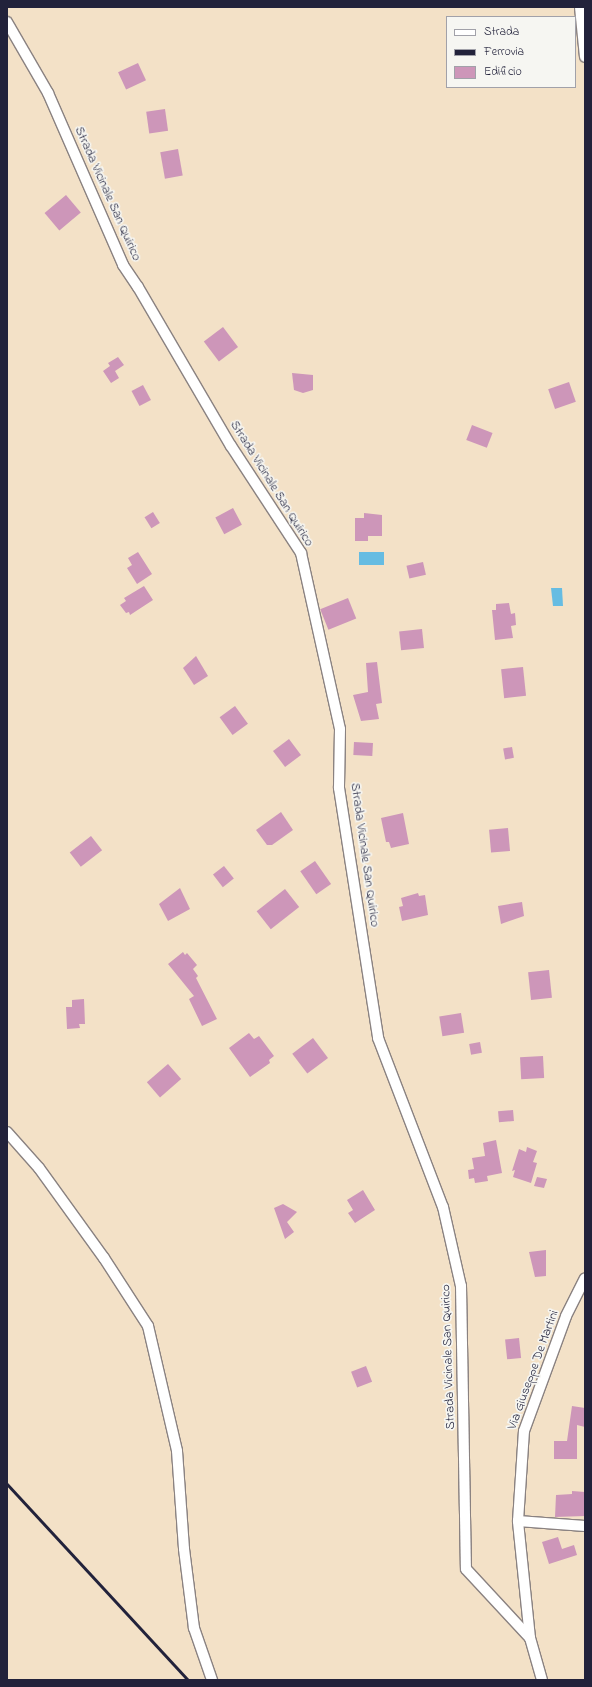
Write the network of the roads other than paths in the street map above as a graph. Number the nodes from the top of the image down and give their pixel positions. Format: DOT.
graph roads {
  1 [pos="580,7"];
  2 [pos="7,22"];
  3 [pos="585,57"];
  4 [pos="7,1132"];
  5 [pos="585,1278"];
  6 [pos="518,1521"];
  7 [pos="585,1526"];
  8 [pos="530,1638"];
  9 [pos="212,1680"];
  10 [pos="542,1680"];
  1 -- 3 [label="street"];
  2 -- 8 [label="street, Strada Vicinale San Quirico"];
  4 -- 9 [label="street"];
  5 -- 6 [label="street, Via Giuseppe De Martini"];
  6 -- 7 [label="street"];
  6 -- 8 [label="street, Via Giuseppe De Martini"];
  8 -- 10 [label="street, Via Giuseppe De Martini"];
}
